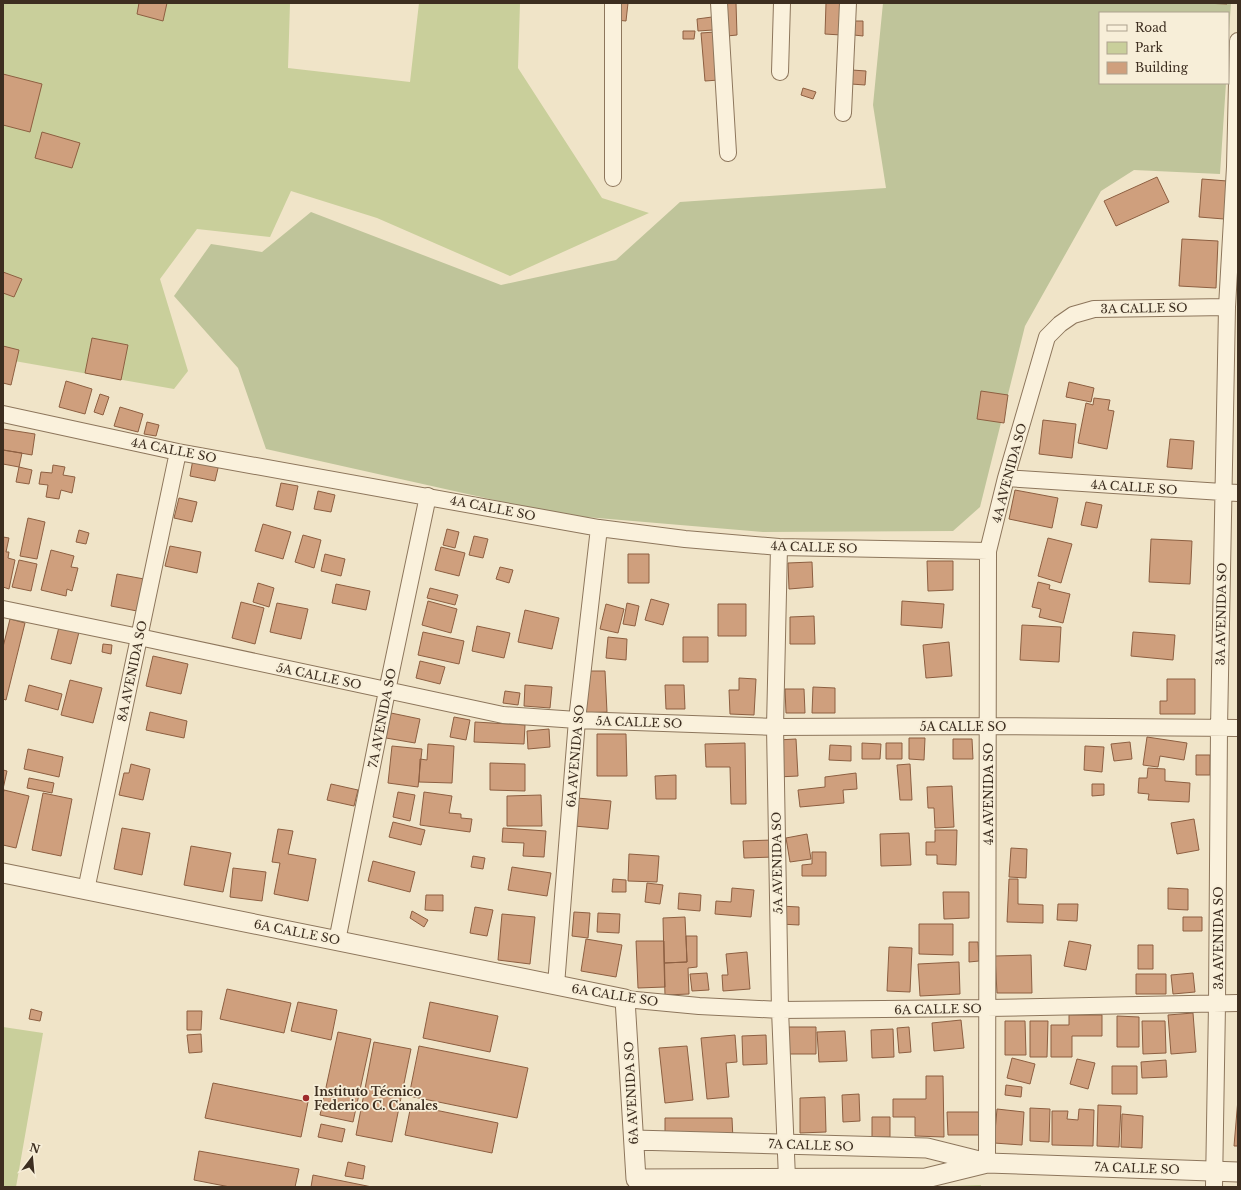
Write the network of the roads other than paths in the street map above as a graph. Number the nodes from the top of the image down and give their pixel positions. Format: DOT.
graph roads {
  1 [pos="613,3"];
  2 [pos="719,3"];
  3 [pos="782,3"];
  4 [pos="848,3"];
  5 [pos="1238,41"];
  6 [pos="780,72"];
  7 [pos="842,113"];
  8 [pos="728,153"];
  9 [pos="1236,167"];
  10 [pos="613,178"];
  11 [pos="1230,314"];
  12 [pos="1047,337"];
  13 [pos="3,414"];
  14 [pos="178,452"];
  15 [pos="1006,478"];
  16 [pos="1231,493"];
  17 [pos="428,496"];
  18 [pos="599,528"];
  19 [pos="779,547"];
  20 [pos="988,552"];
  21 [pos="3,609"];
  22 [pos="139,637"];
  23 [pos="387,691"];
  24 [pos="578,720"];
  25 [pos="988,726"];
  26 [pos="775,727"];
  27 [pos="1218,728"];
  28 [pos="1238,728"];
  29 [pos="3,873"];
  30 [pos="86,890"];
  31 [pos="337,941"];
  32 [pos="556,985"];
  33 [pos="625,999"];
  34 [pos="1238,1003"];
  35 [pos="1217,1004"];
  36 [pos="987,1008"];
  37 [pos="780,1010"];
  38 [pos="634,1140"];
  39 [pos="785,1144"];
  40 [pos="987,1163"];
  41 [pos="1238,1172"];
  42 [pos="787,1178"];
  43 [pos="1214,1179"];
  44 [pos="636,1183"];
  1 -- 10 [label="street"];
  2 -- 8 [label="street"];
  3 -- 6 [label="street"];
  4 -- 7 [label="street"];
  5 -- 9 [label="street, 3A AVENIDA SO"];
  9 -- 11 [label="street, 3A AVENIDA SO"];
  11 -- 12 [label="street, 3A CALLE SO"];
  11 -- 16 [label="street, 3A AVENIDA SO"];
  12 -- 15 [label="street, 4A AVENIDA SO"];
  13 -- 14 [label="street, 4A CALLE SO"];
  14 -- 17 [label="street, 4A CALLE SO"];
  14 -- 22 [label="street, 8A AVENIDA SO"];
  15 -- 16 [label="street, 4A CALLE SO"];
  15 -- 20 [label="street, 4A AVENIDA SO"];
  16 -- 27 [label="street, 3A AVENIDA SO"];
  17 -- 18 [label="street, 4A CALLE SO"];
  17 -- 23 [label="street, 7A AVENIDA SO"];
  18 -- 19 [label="street, 4A CALLE SO"];
  18 -- 24 [label="street, 6A AVENIDA SO"];
  19 -- 20 [label="street, 4A CALLE SO"];
  19 -- 26 [label="street, 5A AVENIDA SO"];
  20 -- 25 [label="street, 4A AVENIDA SO"];
  21 -- 22 [label="street, 5A CALLE SO"];
  22 -- 23 [label="street, 5A CALLE SO"];
  22 -- 30 [label="street, 8A AVENIDA SO"];
  23 -- 24 [label="street, 5A CALLE SO"];
  23 -- 31 [label="street, 7A AVENIDA SO"];
  24 -- 26 [label="street, 5A CALLE SO"];
  24 -- 32 [label="street, 6A AVENIDA SO"];
  25 -- 26 [label="street, 5A CALLE SO"];
  25 -- 27 [label="street, 5A CALLE SO"];
  25 -- 36 [label="street, 4A AVENIDA SO"];
  26 -- 37 [label="street, 5A AVENIDA SO"];
  27 -- 28 [label="street, 5A CALLE SO"];
  27 -- 35 [label="street, 3A AVENIDA SO"];
  29 -- 30 [label="street, 6A CALLE SO"];
  30 -- 31 [label="street, 6A CALLE SO"];
  31 -- 32 [label="street, 6A CALLE SO"];
  32 -- 33 [label="street, 6A CALLE SO"];
  33 -- 37 [label="street, 6A CALLE SO"];
  33 -- 38 [label="street, 6A AVENIDA SO"];
  34 -- 35 [label="street, 6A CALLE SO"];
  35 -- 36 [label="street, 6A CALLE SO"];
  35 -- 43 [label="street, 3A AVENIDA SO"];
  36 -- 37 [label="street, 6A CALLE SO"];
  36 -- 40 [label="street, 4A AVENIDA SO"];
  37 -- 39 [label="street, 5A AVENIDA SO"];
  38 -- 39 [label="street, 7A CALLE SO"];
  38 -- 44 [label="street, 6A AVENIDA SO"];
  39 -- 40 [label="street, 7A CALLE SO"];
  39 -- 42 [label="street, 5A AVENIDA SO"];
  40 -- 42 [label="street, 7A CALLE SO"];
  40 -- 43 [label="street, 7A CALLE SO"];
  41 -- 43 [label="street, 7A CALLE SO"];
  42 -- 44 [label="street, 7A CALLE SO"];
}
